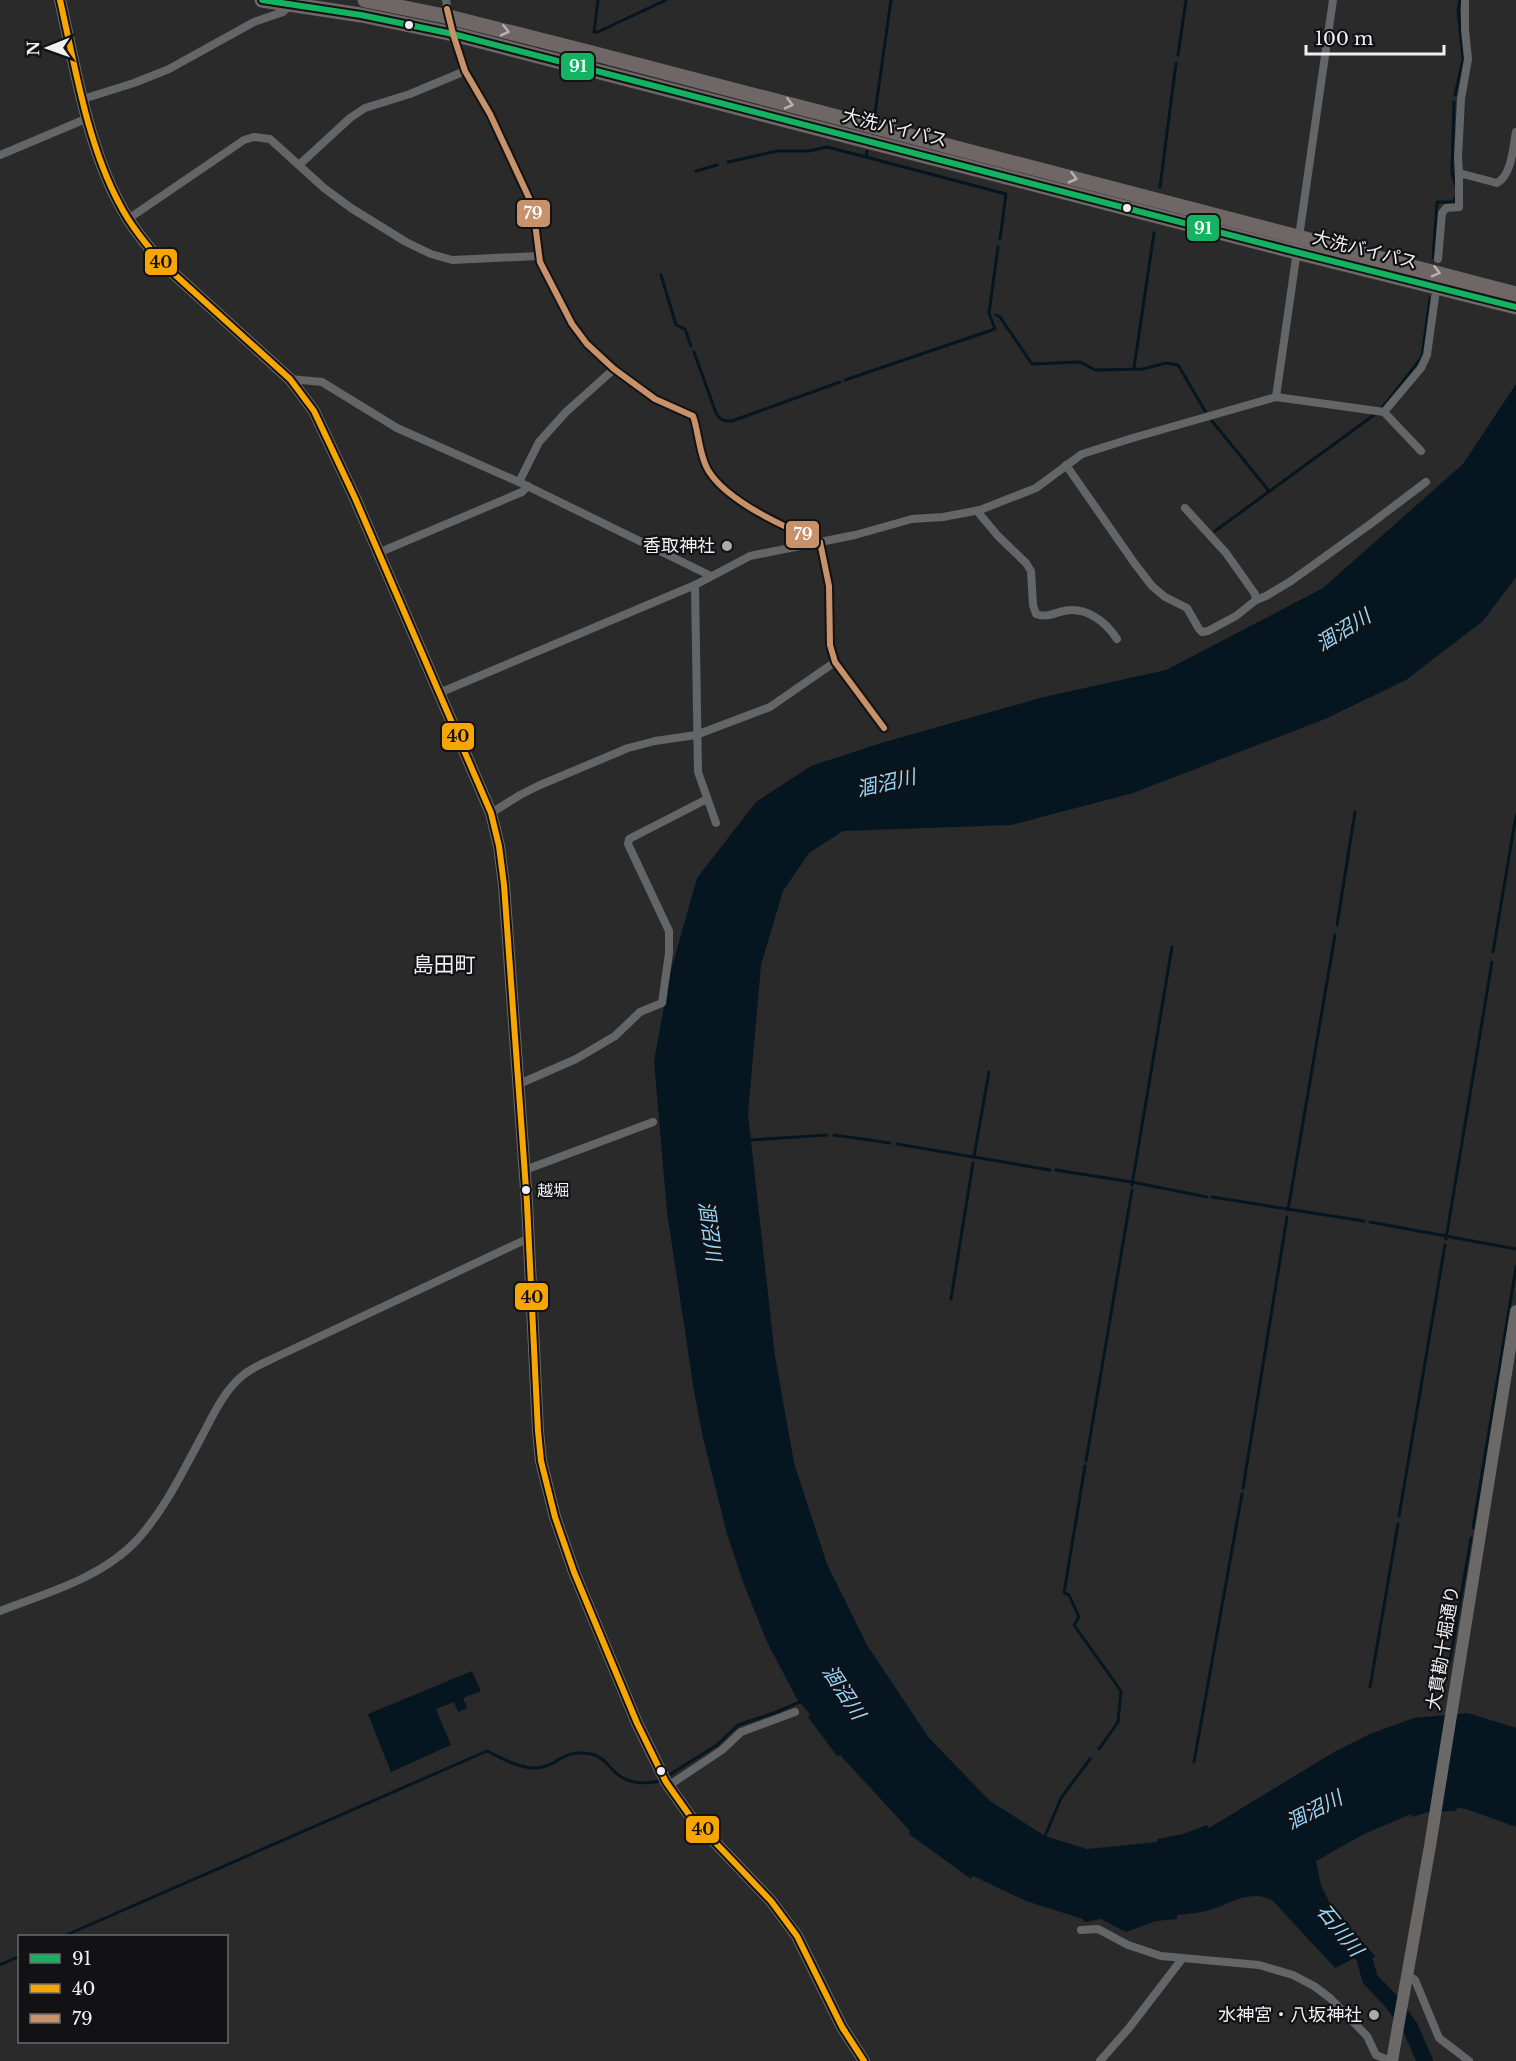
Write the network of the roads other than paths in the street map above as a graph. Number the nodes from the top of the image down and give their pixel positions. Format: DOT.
graph roads {
  1 [pos="60,0"];
  2 [pos="262,0"];
  3 [pos="365,0"];
  4 [pos="446,0"];
  5 [pos="1333,0"];
  6 [pos="1465,0"];
  7 [pos="291,4"];
  8 [pos="449,17"];
  9 [pos="453,34"];
  10 [pos="465,71"];
  11 [pos="83,99"];
  12 [pos="88,118"];
  13 [pos="1516,132"];
  14 [pos="0,154"];
  15 [pos="299,165"];
  16 [pos="1459,173"];
  17 [pos="128,219"];
  18 [pos="1298,237"];
  19 [pos="1296,252"];
  20 [pos="538,256"];
  21 [pos="1438,259"];
  22 [pos="1435,297"];
  23 [pos="1513,299"];
  24 [pos="614,369"];
  25 [pos="290,379"];
  26 [pos="1276,398"];
  27 [pos="1384,412"];
  28 [pos="1421,451"];
  29 [pos="1066,465"];
  30 [pos="519,482"];
  31 [pos="1426,482"];
  32 [pos="528,486"];
  33 [pos="1185,508"];
  34 [pos="977,511"];
  35 [pos="820,542"];
  36 [pos="378,554"];
  37 [pos="711,576"];
  38 [pos="695,585"];
  39 [pos="1256,600"];
  40 [pos="1117,639"];
  41 [pos="835,663"];
  42 [pos="440,693"];
  43 [pos="884,728"];
  44 [pos="696,735"];
  45 [pos="707,799"];
  46 [pos="491,813"];
  47 [pos="716,823"];
  48 [pos="519,1084"];
  49 [pos="653,1122"];
  50 [pos="525,1170"];
  51 [pos="529,1238"];
  52 [pos="1516,1311"];
  53 [pos="0,1611"];
  54 [pos="795,1712"];
  55 [pos="668,1786"];
  56 [pos="1081,1930"];
  57 [pos="1182,1959"];
  58 [pos="1407,1975"];
  59 [pos="1392,2059"];
  60 [pos="864,2061"];
  61 [pos="1100,2061"];
  62 [pos="1469,2061"];
  1 -- 11 [label="street"];
  2 -- 7 [label="highway, 大洗バイパス"];
  3 -- 8 [label="highway, 大洗バイパス"];
  4 -- 8 [label="street"];
  5 -- 18 [label="street"];
  6 -- 16 [label="street"];
  7 -- 9 [label="highway, 大洗バイパス"];
  7 -- 11 [label="street"];
  8 -- 9 [label="street"];
  8 -- 18 [label="highway, 大洗バイパス, one-way"];
  9 -- 10 [label="street"];
  9 -- 19 [label="highway, 大洗バイパス"];
  10 -- 15 [label="street"];
  10 -- 20 [label="street"];
  11 -- 12 [label="street"];
  12 -- 14 [label="street"];
  12 -- 17 [label="street"];
  13 -- 16 [label="street"];
  15 -- 17 [label="street"];
  15 -- 20 [label="street"];
  16 -- 21 [label="street"];
  17 -- 25 [label="street"];
  18 -- 19 [label="street"];
  18 -- 23 [label="highway, 大洗バイパス, one-way"];
  19 -- 23 [label="highway, 大洗バイパス"];
  19 -- 26 [label="street"];
  20 -- 24 [label="street"];
  22 -- 27 [label="street"];
  24 -- 30 [label="street"];
  24 -- 35 [label="street"];
  25 -- 30 [label="street"];
  25 -- 36 [label="street"];
  26 -- 27 [label="street"];
  26 -- 29 [label="street"];
  27 -- 28 [label="street"];
  29 -- 34 [label="street"];
  29 -- 39 [label="street"];
  30 -- 32 [label="street"];
  31 -- 39 [label="street"];
  32 -- 36 [label="street"];
  32 -- 37 [label="street"];
  33 -- 39 [label="street"];
  34 -- 35 [label="street"];
  34 -- 40 [label="street"];
  35 -- 37 [label="street"];
  35 -- 41 [label="street"];
  36 -- 42 [label="street"];
  37 -- 38 [label="street"];
  38 -- 42 [label="street"];
  38 -- 44 [label="street"];
  41 -- 43 [label="street"];
  41 -- 44 [label="street"];
  42 -- 46 [label="street"];
  44 -- 45 [label="street"];
  44 -- 46 [label="street"];
  45 -- 47 [label="street"];
  45 -- 48 [label="street"];
  46 -- 48 [label="street"];
  48 -- 50 [label="street"];
  49 -- 50 [label="street"];
  50 -- 51 [label="street"];
  51 -- 53 [label="street"];
  51 -- 55 [label="street"];
  52 -- 58 [label="street, 大貫勘十堀通り"];
  54 -- 55 [label="street"];
  55 -- 60 [label="street"];
  56 -- 57 [label="street"];
  57 -- 59 [label="street"];
  57 -- 61 [label="street"];
  58 -- 59 [label="street, 大貫勘十堀通り"];
  58 -- 62 [label="street"];
}
